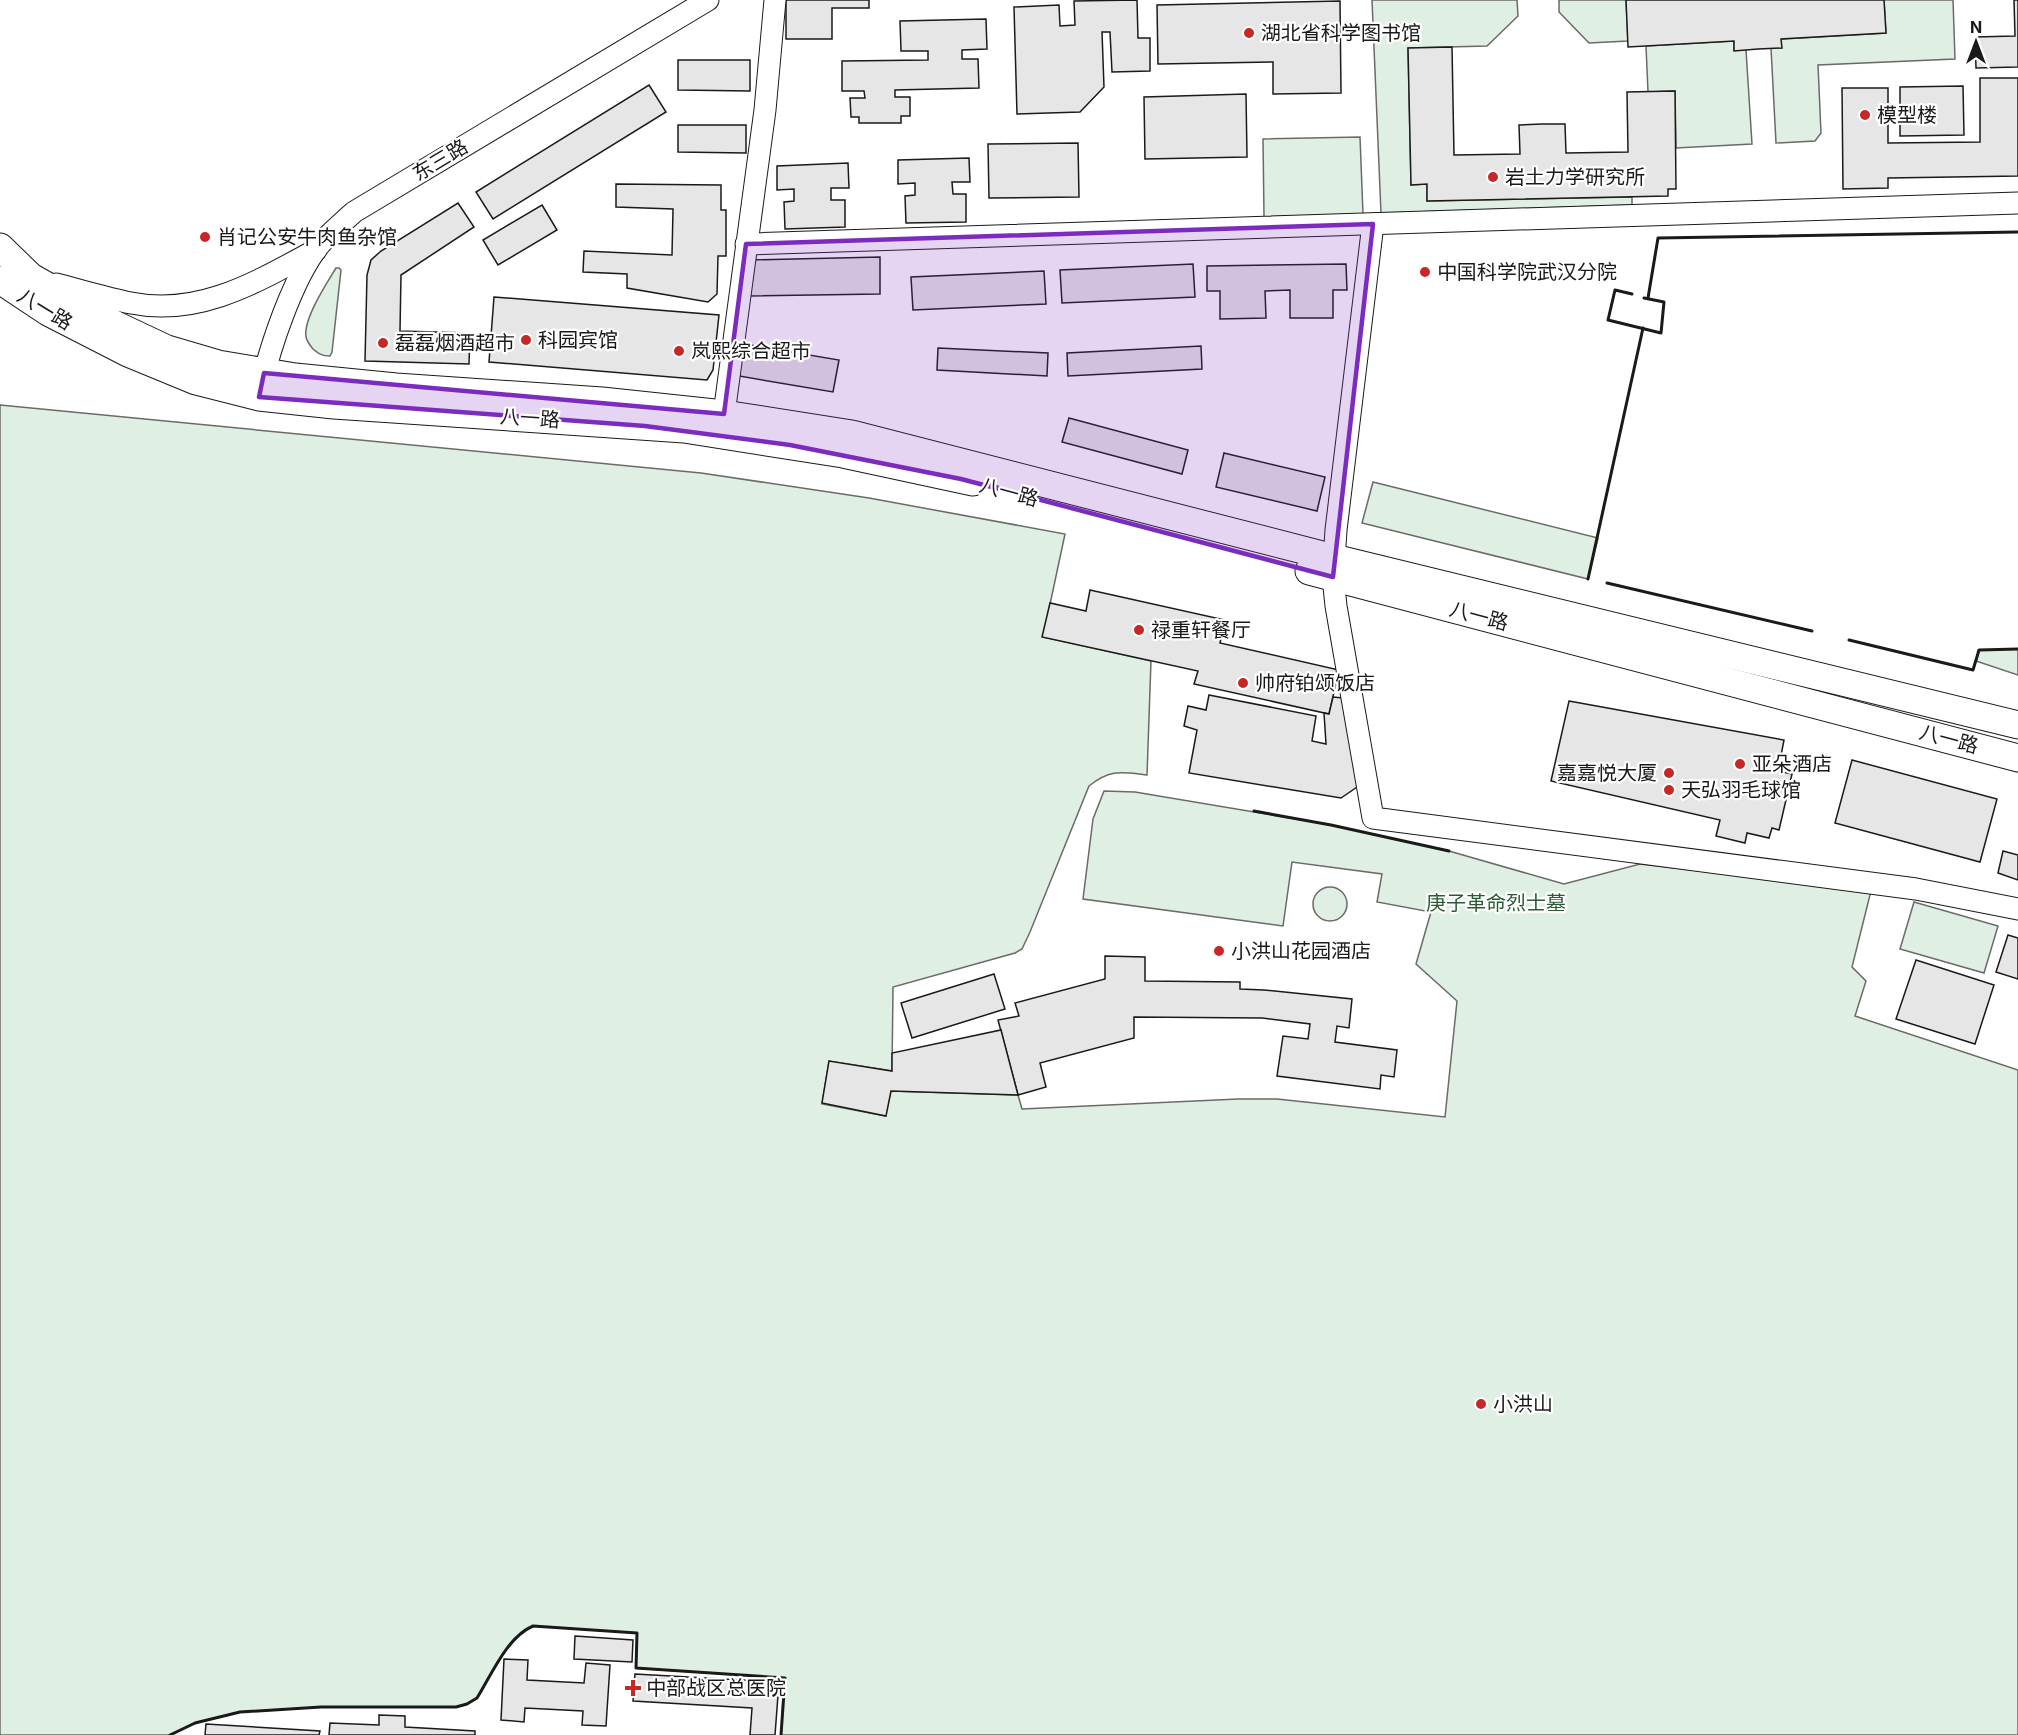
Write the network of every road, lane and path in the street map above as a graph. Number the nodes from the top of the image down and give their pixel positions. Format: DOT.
graph roads {
  1 [pos="708,0"];
  2 [pos="775,0"];
  3 [pos="2018,203"];
  4 [pos="1373,224"];
  5 [pos="746,244"];
  6 [pos="0,247"];
  7 [pos="316,249"];
  8 [pos="31,277"];
  9 [pos="0,280"];
  10 [pos="262,385"];
  11 [pos="724,414"];
  12 [pos="1334,568"];
  13 [pos="2018,725"];
  14 [pos="2018,758"];
  15 [pos="2018,909"];
  1 -- 7 [label="street, 东三路"];
  2 -- 5 [label="street"];
  3 -- 4 [label="street"];
  4 -- 5 [label="street"];
  4 -- 12 [label="street"];
  5 -- 11 [label="street"];
  6 -- 8 [label="main road"];
  7 -- 8 [label="street"];
  7 -- 10 [label="street, 东三路"];
  8 -- 10 [label="main road"];
  9 -- 10 [label="main road, 八一路"];
  10 -- 11 [label="main road, 八一路"];
  10 -- 12 [label="main road, 八一路"];
  11 -- 12 [label="main road, 八一路"];
  12 -- 13 [label="main road, 八一路"];
  12 -- 14 [label="main road, 八一路"];
  12 -- 15 [label="street"];
}
